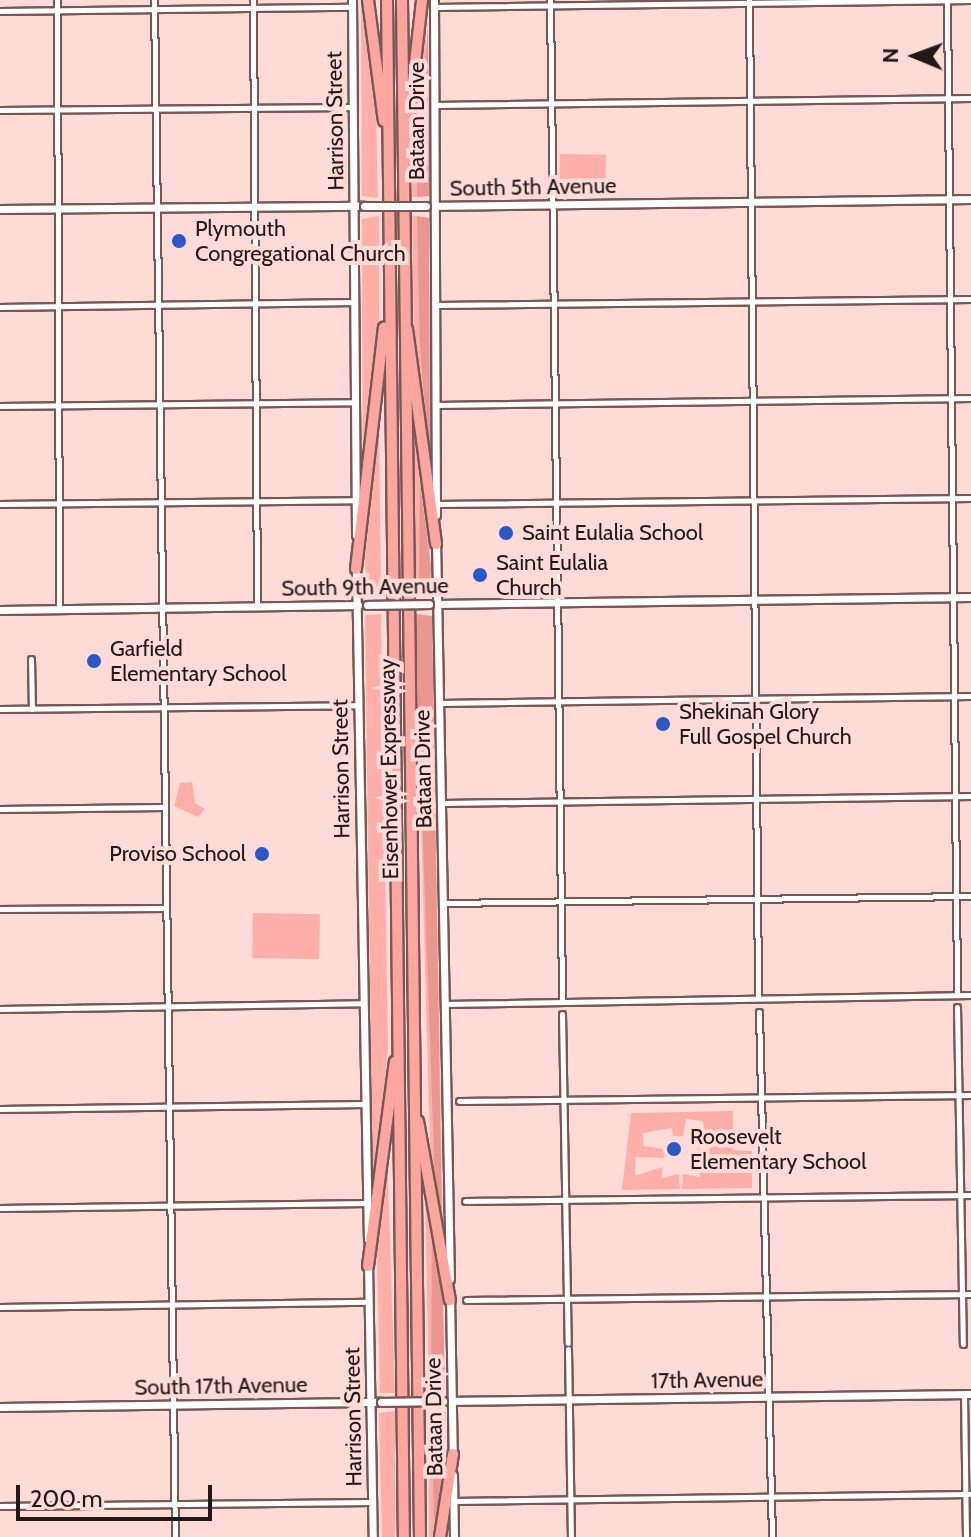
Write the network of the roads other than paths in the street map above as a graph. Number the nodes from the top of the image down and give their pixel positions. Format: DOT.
graph roads {
  1 [pos="57,0"];
  2 [pos="154,0"];
  3 [pos="253,0"];
  4 [pos="368,0"];
  5 [pos="387,0"];
  6 [pos="402,0"];
  7 [pos="422,0"];
  8 [pos="947,0"];
  9 [pos="971,0"];
  10 [pos="749,1"];
  11 [pos="550,3"];
  12 [pos="352,4"];
  13 [pos="434,4"];
  14 [pos="253,9"];
  15 [pos="154,10"];
  16 [pos="0,11"];
  17 [pos="57,11"];
  18 [pos="971,98"];
  19 [pos="947,99"];
  20 [pos="750,101"];
  21 [pos="551,104"];
  22 [pos="434,105"];
  23 [pos="353,107"];
  24 [pos="155,108"];
  25 [pos="254,108"];
  26 [pos="0,110"];
  27 [pos="57,110"];
  28 [pos="388,130"];
  29 [pos="403,157"];
  30 [pos="971,199"];
  31 [pos="949,200"];
  32 [pos="751,203"];
  33 [pos="552,205"];
  34 [pos="354,206"];
  35 [pos="431,206"];
  36 [pos="255,207"];
  37 [pos="57,208"];
  38 [pos="156,208"];
  39 [pos="0,209"];
  40 [pos="949,299"];
  41 [pos="971,299"];
  42 [pos="355,302"];
  43 [pos="751,302"];
  44 [pos="255,304"];
  45 [pos="553,304"];
  46 [pos="157,305"];
  47 [pos="436,305"];
  48 [pos="58,306"];
  49 [pos="0,307"];
  50 [pos="388,311"];
  51 [pos="404,320"];
  52 [pos="951,398"];
  53 [pos="971,398"];
  54 [pos="356,402"];
  55 [pos="752,402"];
  56 [pos="256,403"];
  57 [pos="553,403"];
  58 [pos="159,404"];
  59 [pos="58,405"];
  60 [pos="436,405"];
  61 [pos="0,406"];
  62 [pos="951,498"];
  63 [pos="971,498"];
  64 [pos="356,500"];
  65 [pos="752,500"];
  66 [pos="257,501"];
  67 [pos="160,502"];
  68 [pos="59,503"];
  69 [pos="555,503"];
  70 [pos="0,504"];
  71 [pos="436,504"];
  72 [pos="436,544"];
  73 [pos="356,569"];
  74 [pos="952,597"];
  75 [pos="971,597"];
  76 [pos="753,599"];
  77 [pos="555,602"];
  78 [pos="433,604"];
  79 [pos="355,605"];
  80 [pos="257,606"];
  81 [pos="161,608"];
  82 [pos="59,609"];
  83 [pos="0,610"];
  84 [pos="31,659"];
  85 [pos="953,696"];
  86 [pos="971,696"];
  87 [pos="754,699"];
  88 [pos="557,702"];
  89 [pos="440,703"];
  90 [pos="358,705"];
  91 [pos="163,707"];
  92 [pos="0,709"];
  93 [pos="32,709"];
  94 [pos="955,796"];
  95 [pos="971,796"];
  96 [pos="755,799"];
  97 [pos="559,802"];
  98 [pos="442,803"];
  99 [pos="164,807"];
  100 [pos="0,809"];
  101 [pos="955,896"];
  102 [pos="971,896"];
  103 [pos="757,899"];
  104 [pos="561,901"];
  105 [pos="443,903"];
  106 [pos="165,908"];
  107 [pos="0,909"];
  108 [pos="957,995"];
  109 [pos="971,995"];
  110 [pos="758,998"];
  111 [pos="562,1001"];
  112 [pos="364,1003"];
  113 [pos="445,1004"];
  114 [pos="166,1006"];
  115 [pos="957,1007"];
  116 [pos="0,1009"];
  117 [pos="759,1012"];
  118 [pos="562,1014"];
  119 [pos="398,1048"];
  120 [pos="959,1095"];
  121 [pos="971,1095"];
  122 [pos="760,1099"];
  123 [pos="459,1101"];
  124 [pos="563,1101"];
  125 [pos="365,1104"];
  126 [pos="168,1106"];
  127 [pos="0,1109"];
  128 [pos="415,1112"];
  129 [pos="960,1195"];
  130 [pos="971,1195"];
  131 [pos="762,1197"];
  132 [pos="465,1201"];
  133 [pos="565,1201"];
  134 [pos="367,1203"];
  135 [pos="169,1206"];
  136 [pos="0,1208"];
  137 [pos="368,1266"];
  138 [pos="962,1294"];
  139 [pos="971,1294"];
  140 [pos="764,1297"];
  141 [pos="566,1299"];
  142 [pos="450,1300"];
  143 [pos="466,1300"];
  144 [pos="369,1302"];
  145 [pos="170,1306"];
  146 [pos="0,1307"];
  147 [pos="963,1344"];
  148 [pos="967,1394"];
  149 [pos="767,1397"];
  150 [pos="568,1399"];
  151 [pos="448,1401"];
  152 [pos="371,1402"];
  153 [pos="173,1404"];
  154 [pos="0,1407"];
  155 [pos="453,1454"];
  156 [pos="968,1494"];
  157 [pos="771,1496"];
  158 [pos="570,1499"];
  159 [pos="454,1501"];
  160 [pos="372,1502"];
  161 [pos="175,1505"];
  162 [pos="0,1506"];
  163 [pos="175,1537"];
  164 [pos="373,1537"];
  165 [pos="404,1537"];
  166 [pos="420,1537"];
  167 [pos="440,1537"];
  168 [pos="454,1537"];
  169 [pos="571,1537"];
  170 [pos="772,1537"];
  171 [pos="966,1537"];
  1 -- 17 [label="street"];
  2 -- 15 [label="street"];
  3 -- 14 [label="street"];
  4 -- 28 [label="highway"];
  5 -- 28 [label="highway, Eisenhower Expressway"];
  6 -- 29 [label="highway, Eisenhower Expressway"];
  7 -- 29 [label="highway"];
  8 -- 9 [label="street"];
  8 -- 10 [label="street"];
  8 -- 19 [label="street"];
  10 -- 11 [label="street"];
  10 -- 20 [label="street"];
  11 -- 13 [label="street"];
  11 -- 21 [label="street"];
  12 -- 14 [label="street"];
  12 -- 23 [label="street, Harrison Street"];
  13 -- 22 [label="street, Bataan Drive"];
  14 -- 15 [label="street"];
  14 -- 25 [label="street"];
  15 -- 17 [label="street"];
  15 -- 24 [label="street"];
  16 -- 17 [label="street"];
  17 -- 27 [label="street"];
  18 -- 19 [label="street"];
  19 -- 20 [label="street"];
  19 -- 31 [label="street"];
  20 -- 21 [label="street"];
  20 -- 32 [label="street"];
  21 -- 22 [label="street"];
  21 -- 33 [label="street"];
  22 -- 35 [label="street, Bataan Drive"];
  23 -- 25 [label="street"];
  23 -- 34 [label="street, Harrison Street"];
  24 -- 25 [label="street"];
  24 -- 27 [label="street"];
  24 -- 38 [label="street"];
  25 -- 36 [label="street"];
  26 -- 27 [label="street"];
  27 -- 37 [label="street"];
  28 -- 50 [label="highway, Eisenhower Expressway"];
  29 -- 51 [label="highway, Eisenhower Expressway"];
  30 -- 31 [label="street, South 5th Avenue"];
  31 -- 32 [label="street, South 5th Avenue"];
  31 -- 40 [label="street"];
  32 -- 33 [label="street, South 5th Avenue"];
  32 -- 43 [label="street"];
  33 -- 35 [label="street, South 5th Avenue"];
  33 -- 45 [label="street"];
  34 -- 35 [label="street, South 5th Avenue, bridge"];
  34 -- 36 [label="street, South 5th Avenue"];
  34 -- 42 [label="street, Harrison Street"];
  35 -- 47 [label="street, Bataan Drive"];
  36 -- 38 [label="street, South 5th Avenue"];
  36 -- 44 [label="street"];
  37 -- 38 [label="street, South 5th Avenue"];
  37 -- 39 [label="street, South 5th Avenue"];
  37 -- 48 [label="street"];
  38 -- 46 [label="street"];
  40 -- 41 [label="street"];
  40 -- 43 [label="street"];
  40 -- 52 [label="street"];
  42 -- 44 [label="street"];
  42 -- 54 [label="street, Harrison Street"];
  43 -- 45 [label="street"];
  43 -- 55 [label="street"];
  44 -- 46 [label="street"];
  44 -- 56 [label="street"];
  45 -- 47 [label="street"];
  45 -- 57 [label="street"];
  46 -- 48 [label="street"];
  46 -- 58 [label="street"];
  47 -- 60 [label="street, Bataan Drive"];
  48 -- 49 [label="street"];
  48 -- 59 [label="street"];
  50 -- 73 [label="highway"];
  50 -- 119 [label="highway, Eisenhower Expressway"];
  51 -- 72 [label="highway"];
  51 -- 128 [label="highway, Eisenhower Expressway"];
  52 -- 53 [label="street"];
  52 -- 55 [label="street"];
  52 -- 62 [label="street"];
  54 -- 56 [label="street"];
  54 -- 64 [label="street, Harrison Street"];
  55 -- 57 [label="street"];
  55 -- 65 [label="street"];
  56 -- 58 [label="street"];
  56 -- 66 [label="street"];
  57 -- 60 [label="street"];
  57 -- 69 [label="street"];
  58 -- 59 [label="street"];
  58 -- 67 [label="street"];
  59 -- 61 [label="street"];
  59 -- 68 [label="street"];
  60 -- 71 [label="street, Bataan Drive"];
  62 -- 63 [label="street"];
  62 -- 65 [label="street"];
  62 -- 74 [label="street"];
  64 -- 66 [label="street"];
  64 -- 73 [label="street, Harrison Street"];
  65 -- 69 [label="street"];
  65 -- 76 [label="street"];
  66 -- 67 [label="street"];
  66 -- 80 [label="street"];
  67 -- 68 [label="street"];
  67 -- 81 [label="street"];
  68 -- 70 [label="street"];
  68 -- 82 [label="street"];
  69 -- 71 [label="street"];
  69 -- 77 [label="street"];
  71 -- 72 [label="street, Bataan Drive"];
  72 -- 78 [label="street, Bataan Drive"];
  73 -- 79 [label="street, Harrison Street"];
  74 -- 75 [label="street, South 9th Avenue"];
  74 -- 76 [label="street, South 9th Avenue"];
  74 -- 85 [label="street"];
  76 -- 77 [label="street, South 9th Avenue"];
  76 -- 87 [label="street"];
  77 -- 78 [label="street, South 9th Avenue"];
  77 -- 88 [label="street"];
  78 -- 79 [label="street, South 9th Avenue, bridge"];
  78 -- 89 [label="street, Bataan Drive"];
  79 -- 80 [label="street, South 9th Avenue"];
  79 -- 90 [label="street, Harrison Street"];
  80 -- 81 [label="street, South 9th Avenue"];
  81 -- 82 [label="street, South 9th Avenue"];
  81 -- 91 [label="street"];
  82 -- 83 [label="street, South 9th Avenue"];
  84 -- 93 [label="street"];
  85 -- 86 [label="street"];
  85 -- 87 [label="street"];
  85 -- 94 [label="street"];
  87 -- 88 [label="street"];
  87 -- 96 [label="street"];
  88 -- 89 [label="street"];
  88 -- 97 [label="street"];
  89 -- 98 [label="street, Bataan Drive"];
  90 -- 91 [label="street"];
  90 -- 112 [label="street, Harrison Street"];
  91 -- 93 [label="street"];
  91 -- 99 [label="street"];
  92 -- 93 [label="street"];
  94 -- 95 [label="street"];
  94 -- 96 [label="street"];
  94 -- 101 [label="street"];
  96 -- 97 [label="street"];
  96 -- 103 [label="street"];
  97 -- 98 [label="street"];
  97 -- 104 [label="street"];
  98 -- 105 [label="street, Bataan Drive"];
  99 -- 100 [label="street"];
  99 -- 106 [label="street"];
  101 -- 102 [label="street"];
  101 -- 103 [label="street"];
  101 -- 108 [label="street"];
  103 -- 104 [label="street"];
  103 -- 110 [label="street"];
  104 -- 105 [label="street"];
  104 -- 111 [label="street"];
  105 -- 113 [label="street, Bataan Drive"];
  106 -- 107 [label="street"];
  106 -- 114 [label="street"];
  108 -- 109 [label="street"];
  108 -- 110 [label="street"];
  110 -- 111 [label="street"];
  111 -- 113 [label="street"];
  112 -- 114 [label="street"];
  112 -- 125 [label="street, Harrison Street"];
  113 -- 142 [label="street, Bataan Drive"];
  114 -- 116 [label="street"];
  114 -- 126 [label="street"];
  115 -- 120 [label="street"];
  117 -- 122 [label="street"];
  118 -- 124 [label="street"];
  119 -- 137 [label="highway"];
  119 -- 165 [label="highway, Eisenhower Expressway"];
  120 -- 121 [label="street"];
  120 -- 122 [label="street"];
  120 -- 129 [label="street"];
  122 -- 124 [label="street"];
  122 -- 131 [label="street"];
  123 -- 124 [label="street"];
  124 -- 133 [label="street"];
  125 -- 126 [label="street"];
  125 -- 134 [label="street, Harrison Street"];
  126 -- 127 [label="street"];
  126 -- 135 [label="street"];
  128 -- 142 [label="highway"];
  128 -- 166 [label="highway, Eisenhower Expressway"];
  129 -- 130 [label="street"];
  129 -- 131 [label="street"];
  129 -- 138 [label="street"];
  131 -- 133 [label="street"];
  131 -- 140 [label="street"];
  132 -- 133 [label="street"];
  133 -- 141 [label="street"];
  134 -- 135 [label="street"];
  134 -- 137 [label="street, Harrison Street"];
  135 -- 136 [label="street"];
  135 -- 145 [label="street"];
  137 -- 144 [label="street, Harrison Street"];
  138 -- 139 [label="street"];
  138 -- 140 [label="street"];
  138 -- 147 [label="street"];
  140 -- 141 [label="street"];
  140 -- 149 [label="street"];
  141 -- 143 [label="street"];
  141 -- 150 [label="street"];
  142 -- 151 [label="street, Bataan Drive"];
  144 -- 145 [label="street"];
  144 -- 152 [label="street, Harrison Street"];
  145 -- 146 [label="street"];
  145 -- 153 [label="street"];
  148 -- 149 [label="street, 17th Avenue"];
  148 -- 156 [label="street"];
  149 -- 150 [label="street, 17th Avenue"];
  149 -- 157 [label="street"];
  150 -- 151 [label="street, 17th Avenue"];
  150 -- 158 [label="street"];
  151 -- 152 [label="street, South 17th Avenue, bridge"];
  151 -- 155 [label="street, Bataan Drive"];
  152 -- 153 [label="street, South 17th Avenue"];
  152 -- 160 [label="street, Harrison Street"];
  153 -- 154 [label="street, South 17th Avenue"];
  153 -- 161 [label="street"];
  155 -- 159 [label="street, Bataan Drive"];
  155 -- 167 [label="highway"];
  156 -- 157 [label="street"];
  156 -- 171 [label="street"];
  157 -- 158 [label="street"];
  157 -- 170 [label="street"];
  158 -- 159 [label="street"];
  158 -- 169 [label="street"];
  159 -- 168 [label="street, Bataan Drive"];
  160 -- 161 [label="street"];
  160 -- 164 [label="street, Harrison Street"];
  161 -- 162 [label="street"];
  161 -- 163 [label="street"];
}
